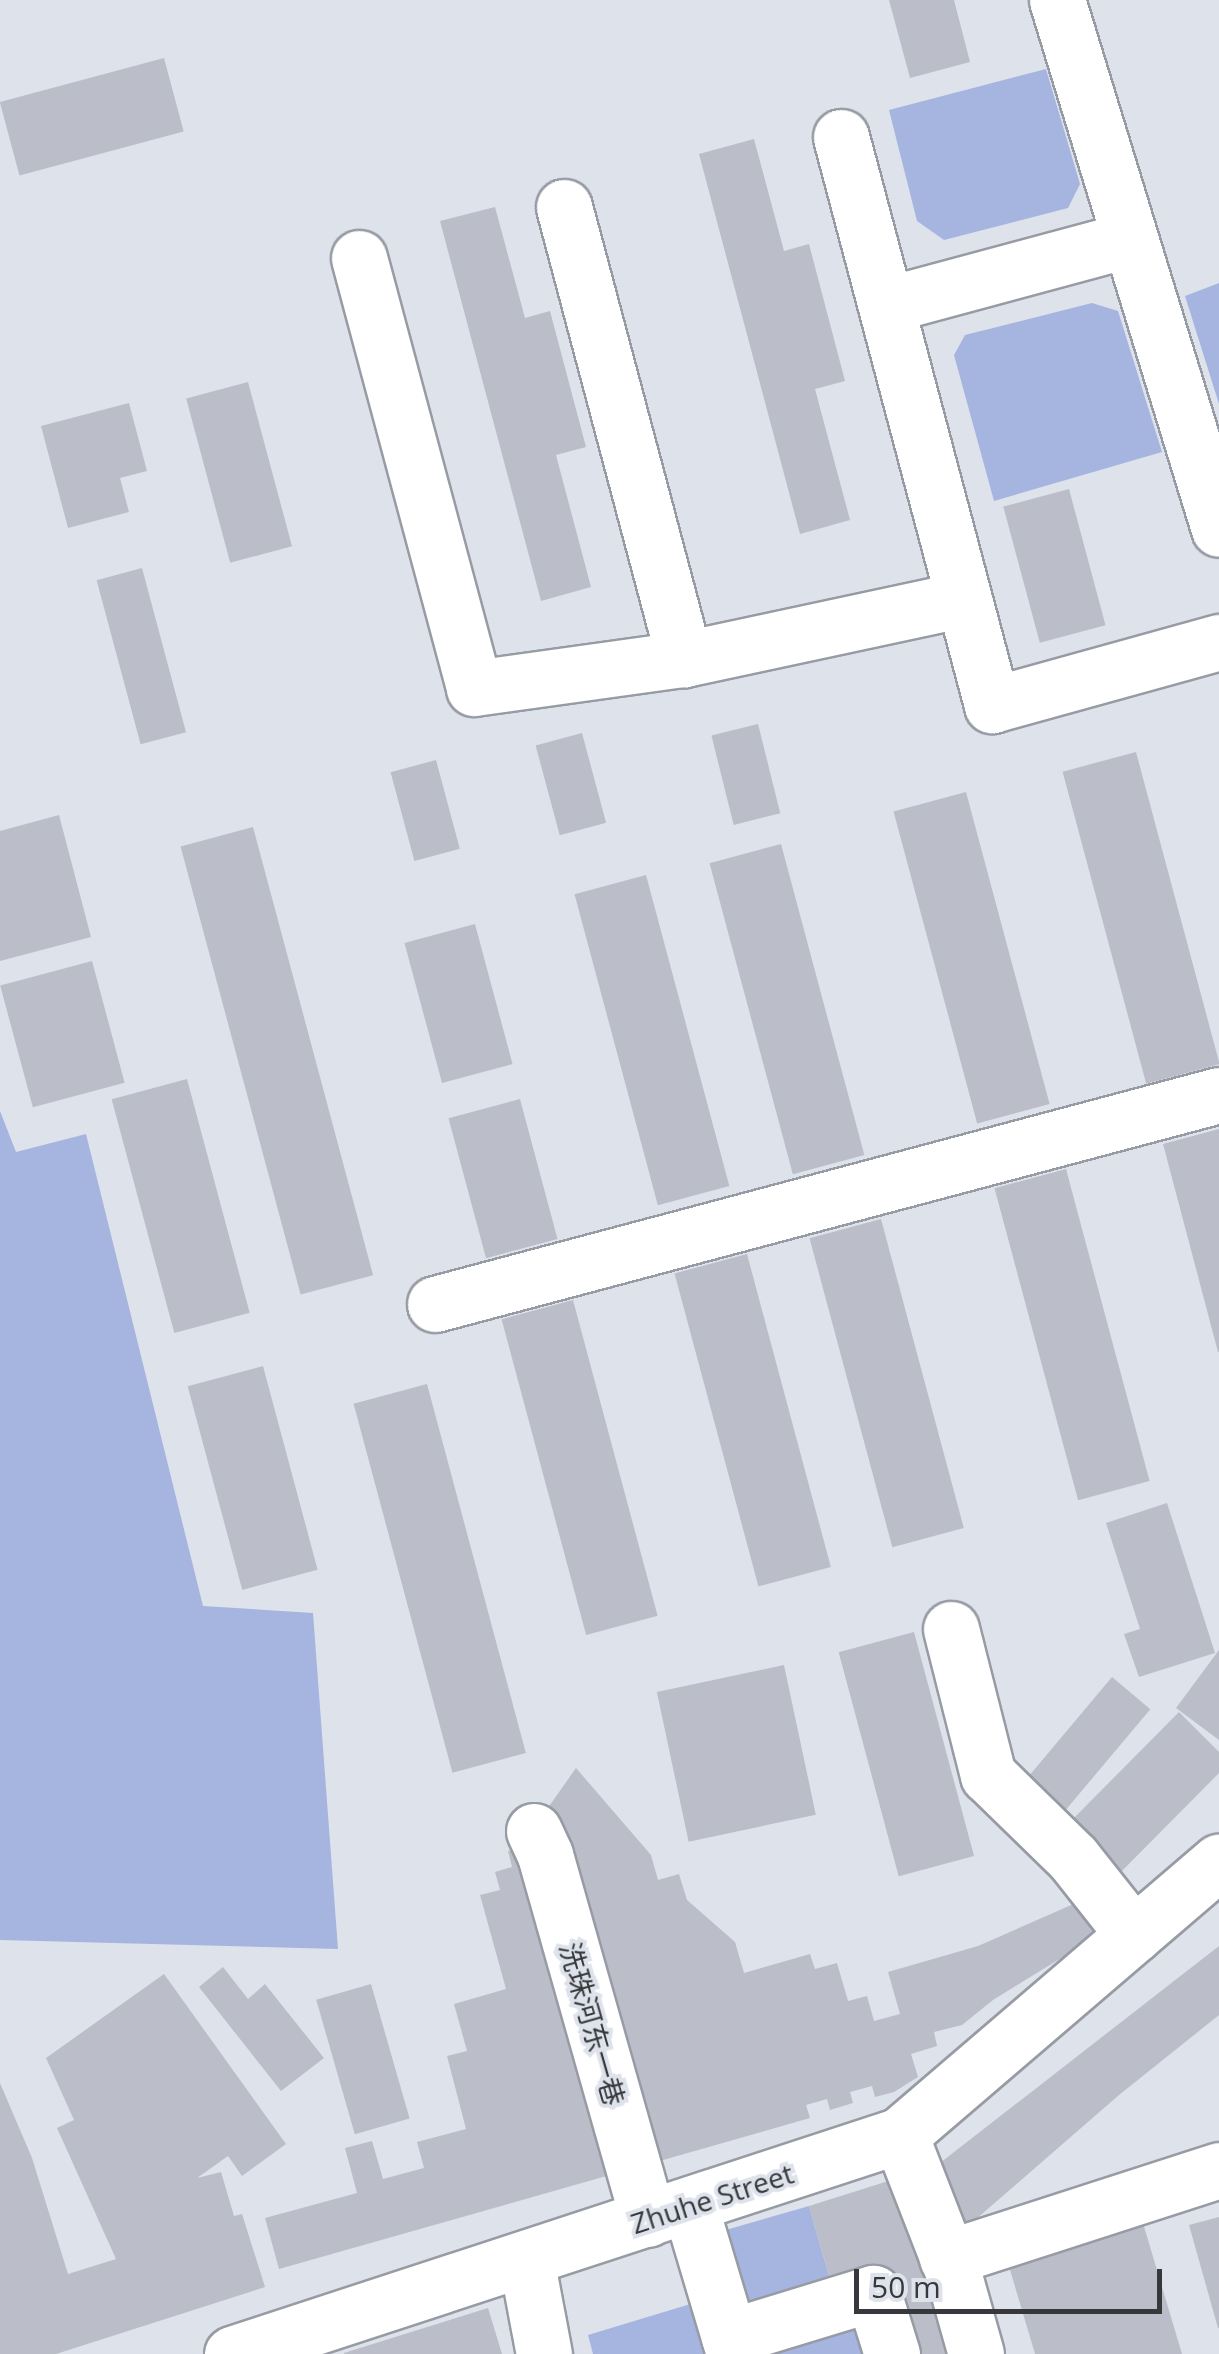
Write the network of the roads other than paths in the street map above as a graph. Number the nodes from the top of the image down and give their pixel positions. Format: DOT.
graph roads {
  1 [pos="1057,0"];
  2 [pos="841,137"];
  3 [pos="564,207"];
  4 [pos="1128,240"];
  5 [pos="360,258"];
  6 [pos="886,305"];
  7 [pos="1219,529"];
  8 [pos="964,599"];
  9 [pos="1219,642"];
  10 [pos="684,659"];
  11 [pos="1219,1096"];
  12 [pos="435,1304"];
  13 [pos="951,1629"];
  14 [pos="534,1831"];
  15 [pos="1214,1878"];
  16 [pos="1134,1935"];
  17 [pos="900,2136"];
  18 [pos="1219,2170"];
  19 [pos="669,2212"];
  20 [pos="526,2258"];
  21 [pos="947,2258"];
  22 [pos="732,2345"];
  23 [pos="232,2354"];
  24 [pos="544,2354"];
  25 [pos="892,2354"];
  26 [pos="976,2354"];
  1 -- 4 [label="street"];
  2 -- 6 [label="street"];
  3 -- 10 [label="street"];
  4 -- 6 [label="street"];
  4 -- 7 [label="street"];
  5 -- 10 [label="street"];
  6 -- 8 [label="street"];
  8 -- 9 [label="street"];
  8 -- 10 [label="street"];
  11 -- 12 [label="street"];
  13 -- 16 [label="street"];
  14 -- 19 [label="street, 洗珠河东一巷"];
  15 -- 16 [label="street, Zhuhe Street"];
  16 -- 17 [label="street, Zhuhe Street"];
  17 -- 19 [label="street, Zhuhe Street"];
  17 -- 21 [label="street"];
  18 -- 21 [label="street"];
  19 -- 20 [label="street, Zhuhe Street"];
  19 -- 22 [label="street, 洗珠河东一巷"];
  20 -- 23 [label="street, Zhuhe Street"];
  20 -- 24 [label="street"];
  21 -- 26 [label="street"];
  22 -- 25 [label="street"];
}
